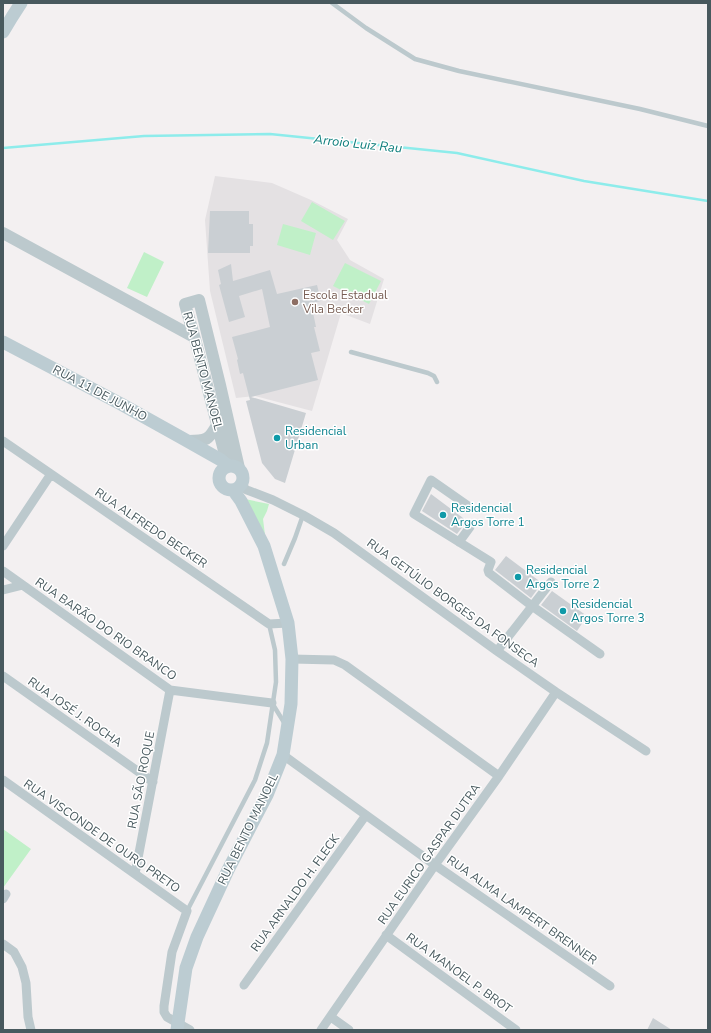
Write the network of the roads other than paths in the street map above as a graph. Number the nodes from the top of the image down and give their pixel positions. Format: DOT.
graph roads {
  1 [pos="21,3"];
  2 [pos="332,3"];
  3 [pos="3,32"];
  4 [pos="708,126"];
  5 [pos="3,233"];
  6 [pos="194,337"];
  7 [pos="3,342"];
  8 [pos="351,352"];
  9 [pos="437,382"];
  10 [pos="217,425"];
  11 [pos="3,441"];
  12 [pos="192,443"];
  13 [pos="229,469"];
  14 [pos="51,474"];
  15 [pos="236,488"];
  16 [pos="471,508"];
  17 [pos="303,515"];
  18 [pos="470,527"];
  19 [pos="459,542"];
  20 [pos="3,546"];
  21 [pos="284,564"];
  22 [pos="3,571"];
  23 [pos="550,582"];
  24 [pos="23,585"];
  25 [pos="3,590"];
  26 [pos="532,606"];
  27 [pos="288,623"];
  28 [pos="269,624"];
  29 [pos="497,651"];
  30 [pos="600,654"];
  31 [pos="292,659"];
  32 [pos="3,676"];
  33 [pos="170,690"];
  34 [pos="556,692"];
  35 [pos="272,703"];
  36 [pos="287,727"];
  37 [pos="646,751"];
  38 [pos="283,755"];
  39 [pos="499,776"];
  40 [pos="3,780"];
  41 [pos="153,782"];
  42 [pos="366,815"];
  43 [pos="435,865"];
  44 [pos="135,874"];
  45 [pos="187,911"];
  46 [pos="386,935"];
  47 [pos="3,944"];
  48 [pos="244,985"];
  49 [pos="610,986"];
  50 [pos="331,1017"];
  51 [pos="177,1026"];
  52 [pos="31,1030"];
  53 [pos="190,1030"];
  54 [pos="321,1030"];
  55 [pos="349,1030"];
  56 [pos="516,1030"];
  1 -- 3 [label="main road"];
  2 -- 4 [label="lane"];
  5 -- 6 [label="street"];
  6 -- 10 [label="street, RUA BENTO MANOEL"];
  6 -- 13 [label="street, RUA BENTO MANOEL"];
  7 -- 12 [label="main road, RUA 11 DE JUNHO"];
  8 -- 9 [label="lane"];
  10 -- 12 [label="street"];
  10 -- 13 [label="street, RUA BENTO MANOEL"];
  11 -- 14 [label="street, RUA ALFREDO BECKER"];
  12 -- 13 [label="main road, RUA 11 DE JUNHO"];
  13 -- 15 [label="main road"];
  13 -- 15 [label="main road"];
  14 -- 20 [label="street"];
  14 -- 28 [label="street, RUA ALFREDO BECKER"];
  15 -- 17 [label="street, RUA GETÚLIO BORGES DA FONSECA"];
  15 -- 27 [label="main road, RUA BENTO MANOEL"];
  16 -- 19 [label="street"];
  17 -- 21 [label="lane"];
  17 -- 29 [label="street, RUA GETÚLIO BORGES DA FONSECA"];
  18 -- 19 [label="street"];
  19 -- 26 [label="street"];
  22 -- 24 [label="street, RUA BARÃO DO RIO BRANCO"];
  23 -- 26 [label="street"];
  24 -- 25 [label="street"];
  24 -- 33 [label="street, RUA BARÃO DO RIO BRANCO"];
  26 -- 29 [label="street"];
  26 -- 30 [label="street"];
  27 -- 28 [label="street"];
  27 -- 31 [label="main road, RUA BENTO MANOEL"];
  28 -- 35 [label="lane"];
  29 -- 34 [label="street, RUA GETÚLIO BORGES DA FONSECA"];
  31 -- 36 [label="main road, RUA BENTO MANOEL"];
  31 -- 39 [label="street"];
  32 -- 41 [label="street, RUA JOSÉ J. ROCHA"];
  33 -- 35 [label="street, RUA BARÃO DO RIO BRANCO"];
  33 -- 41 [label="street, RUA SÃO ROQUE"];
  34 -- 37 [label="street, RUA GETÚLIO BORGES DA FONSECA"];
  34 -- 39 [label="street, RUA EURICO GASPAR DUTRA"];
  35 -- 36 [label="lane"];
  35 -- 45 [label="lane"];
  36 -- 38 [label="main road, RUA BENTO MANOEL"];
  38 -- 42 [label="street, RUA ALMA LAMPERT BRENNER"];
  38 -- 51 [label="main road, RUA BENTO MANOEL"];
  39 -- 43 [label="street, RUA EURICO GASPAR DUTRA"];
  40 -- 44 [label="street, RUA VISCONDE DE OURO PRETO"];
  41 -- 44 [label="street, RUA SÃO ROQUE"];
  42 -- 43 [label="street, RUA ALMA LAMPERT BRENNER"];
  42 -- 48 [label="street, RUA ARNALDO H. FLECK"];
  43 -- 46 [label="street, RUA EURICO GASPAR DUTRA"];
  43 -- 49 [label="street, RUA ALMA LAMPERT BRENNER"];
  44 -- 45 [label="street, RUA VISCONDE DE OURO PRETO"];
  45 -- 51 [label="street"];
  46 -- 50 [label="street, RUA EURICO GASPAR DUTRA"];
  46 -- 56 [label="street, RUA MANOEL P. BROT"];
  47 -- 52 [label="street"];
  50 -- 54 [label="street, RUA EURICO GASPAR DUTRA"];
  50 -- 55 [label="street"];
  51 -- 53 [label="street"];
}
